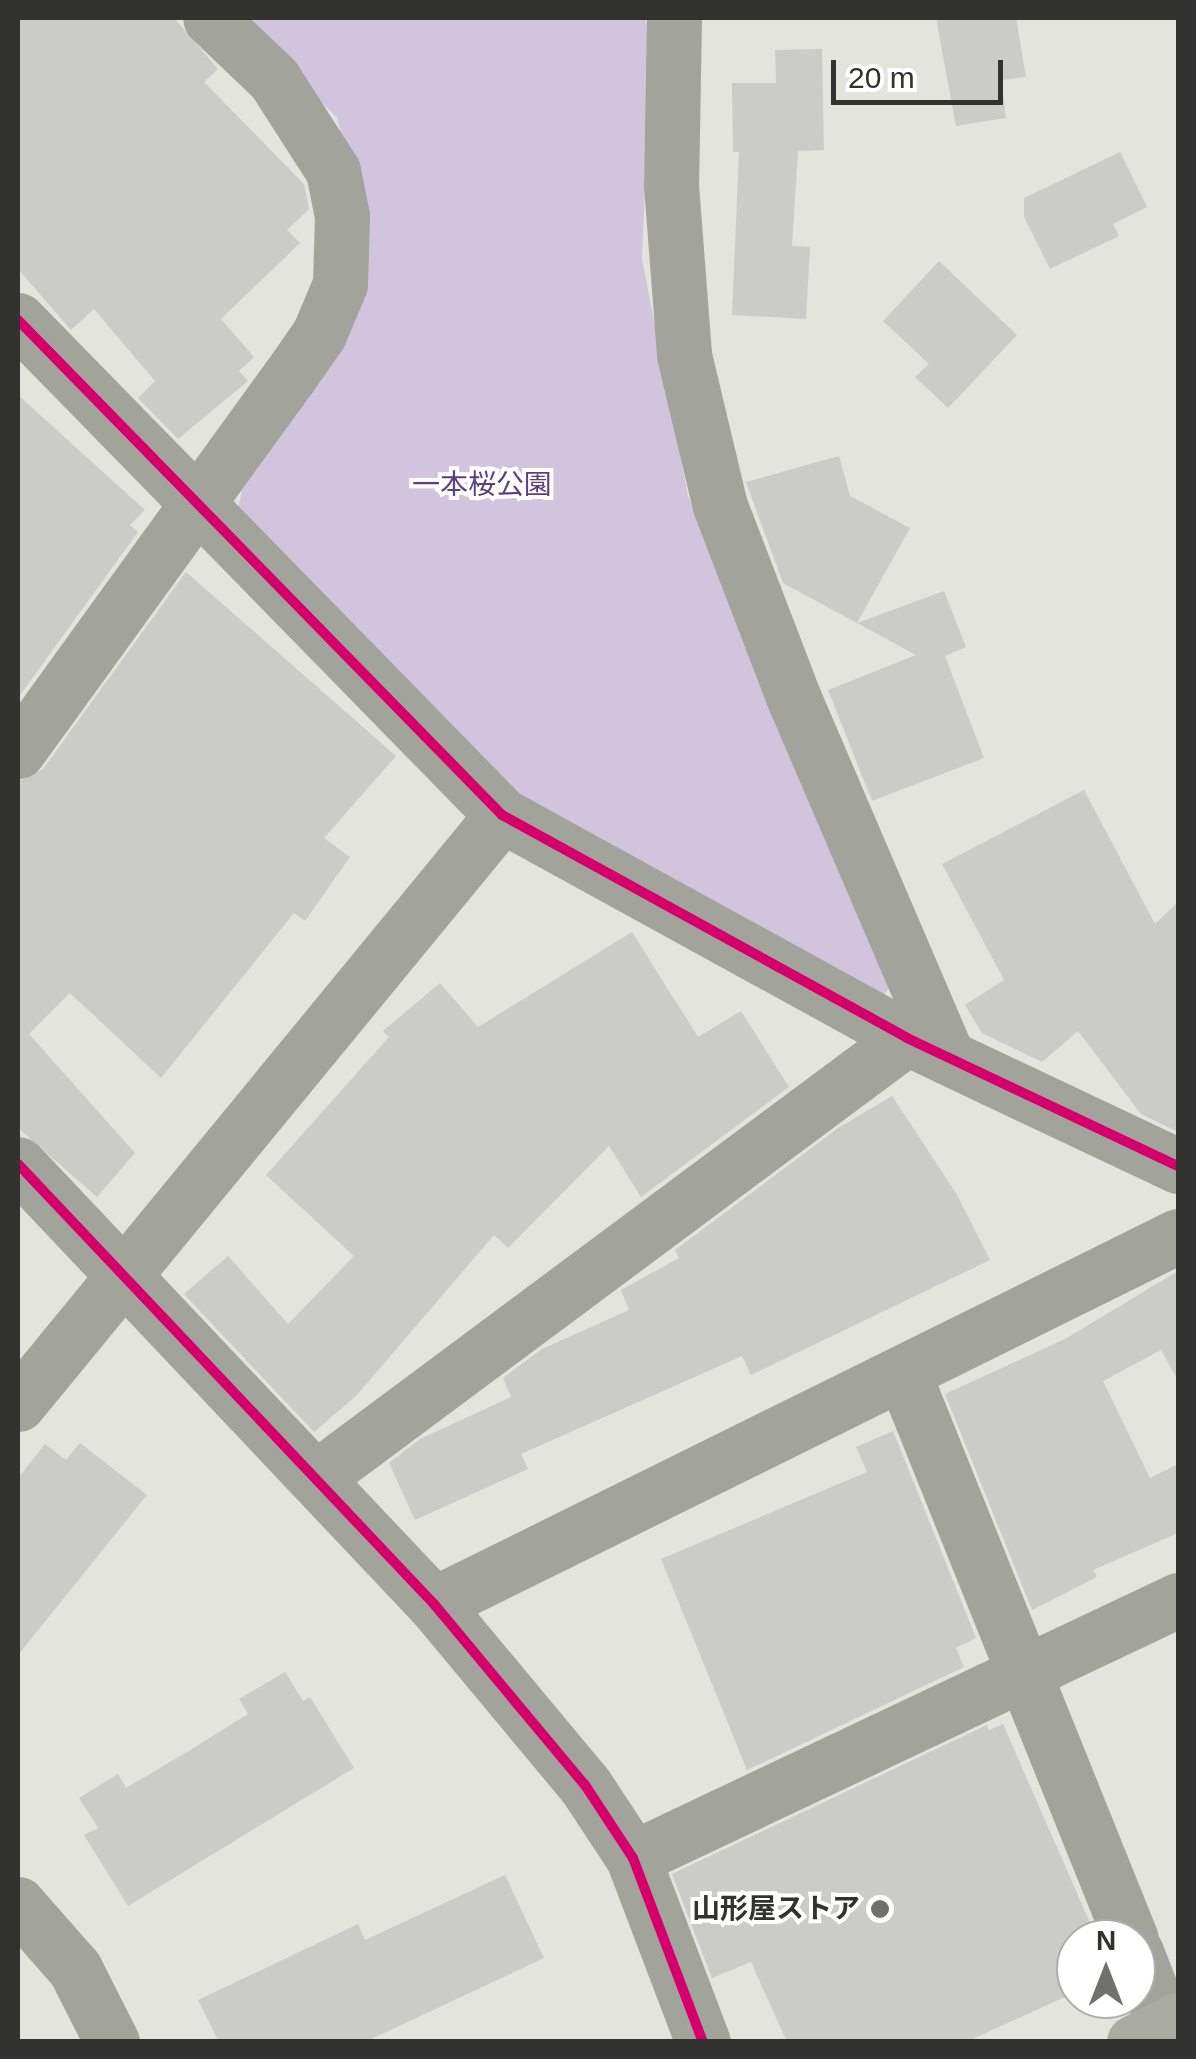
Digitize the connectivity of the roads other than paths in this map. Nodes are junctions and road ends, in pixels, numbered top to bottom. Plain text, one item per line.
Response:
1 (210, 18) edge
2 (674, 18) edge
3 (18, 320) edge
4 (200, 501) junction
5 (18, 751) edge
6 (502, 815) junction
7 (927, 1046) junction
8 (18, 1164) edge
9 (1178, 1166) edge
10 (1178, 1236) edge
11 (128, 1274) junction
12 (904, 1375) junction
13 (18, 1404) edge
14 (317, 1477) junction
15 (1178, 1600) edge
16 (434, 1604) junction
17 (1021, 1676) junction
18 (634, 1858) junction
19 (18, 1904) edge
20 (1122, 1919) edge
21 (112, 2042) edge
22 (703, 2042) edge

1 - 4 street
2 - 7 street
3 - 4 street
4 - 5 street
4 - 6 street
6 - 7 street
6 - 11 street
7 - 9 street
7 - 14 street
8 - 11 street
10 - 12 street
11 - 13 street
11 - 14 street
12 - 16 street
12 - 17 street
14 - 16 street
15 - 17 street
16 - 18 street
17 - 18 street
17 - 20 street
18 - 22 street
19 - 21 street

